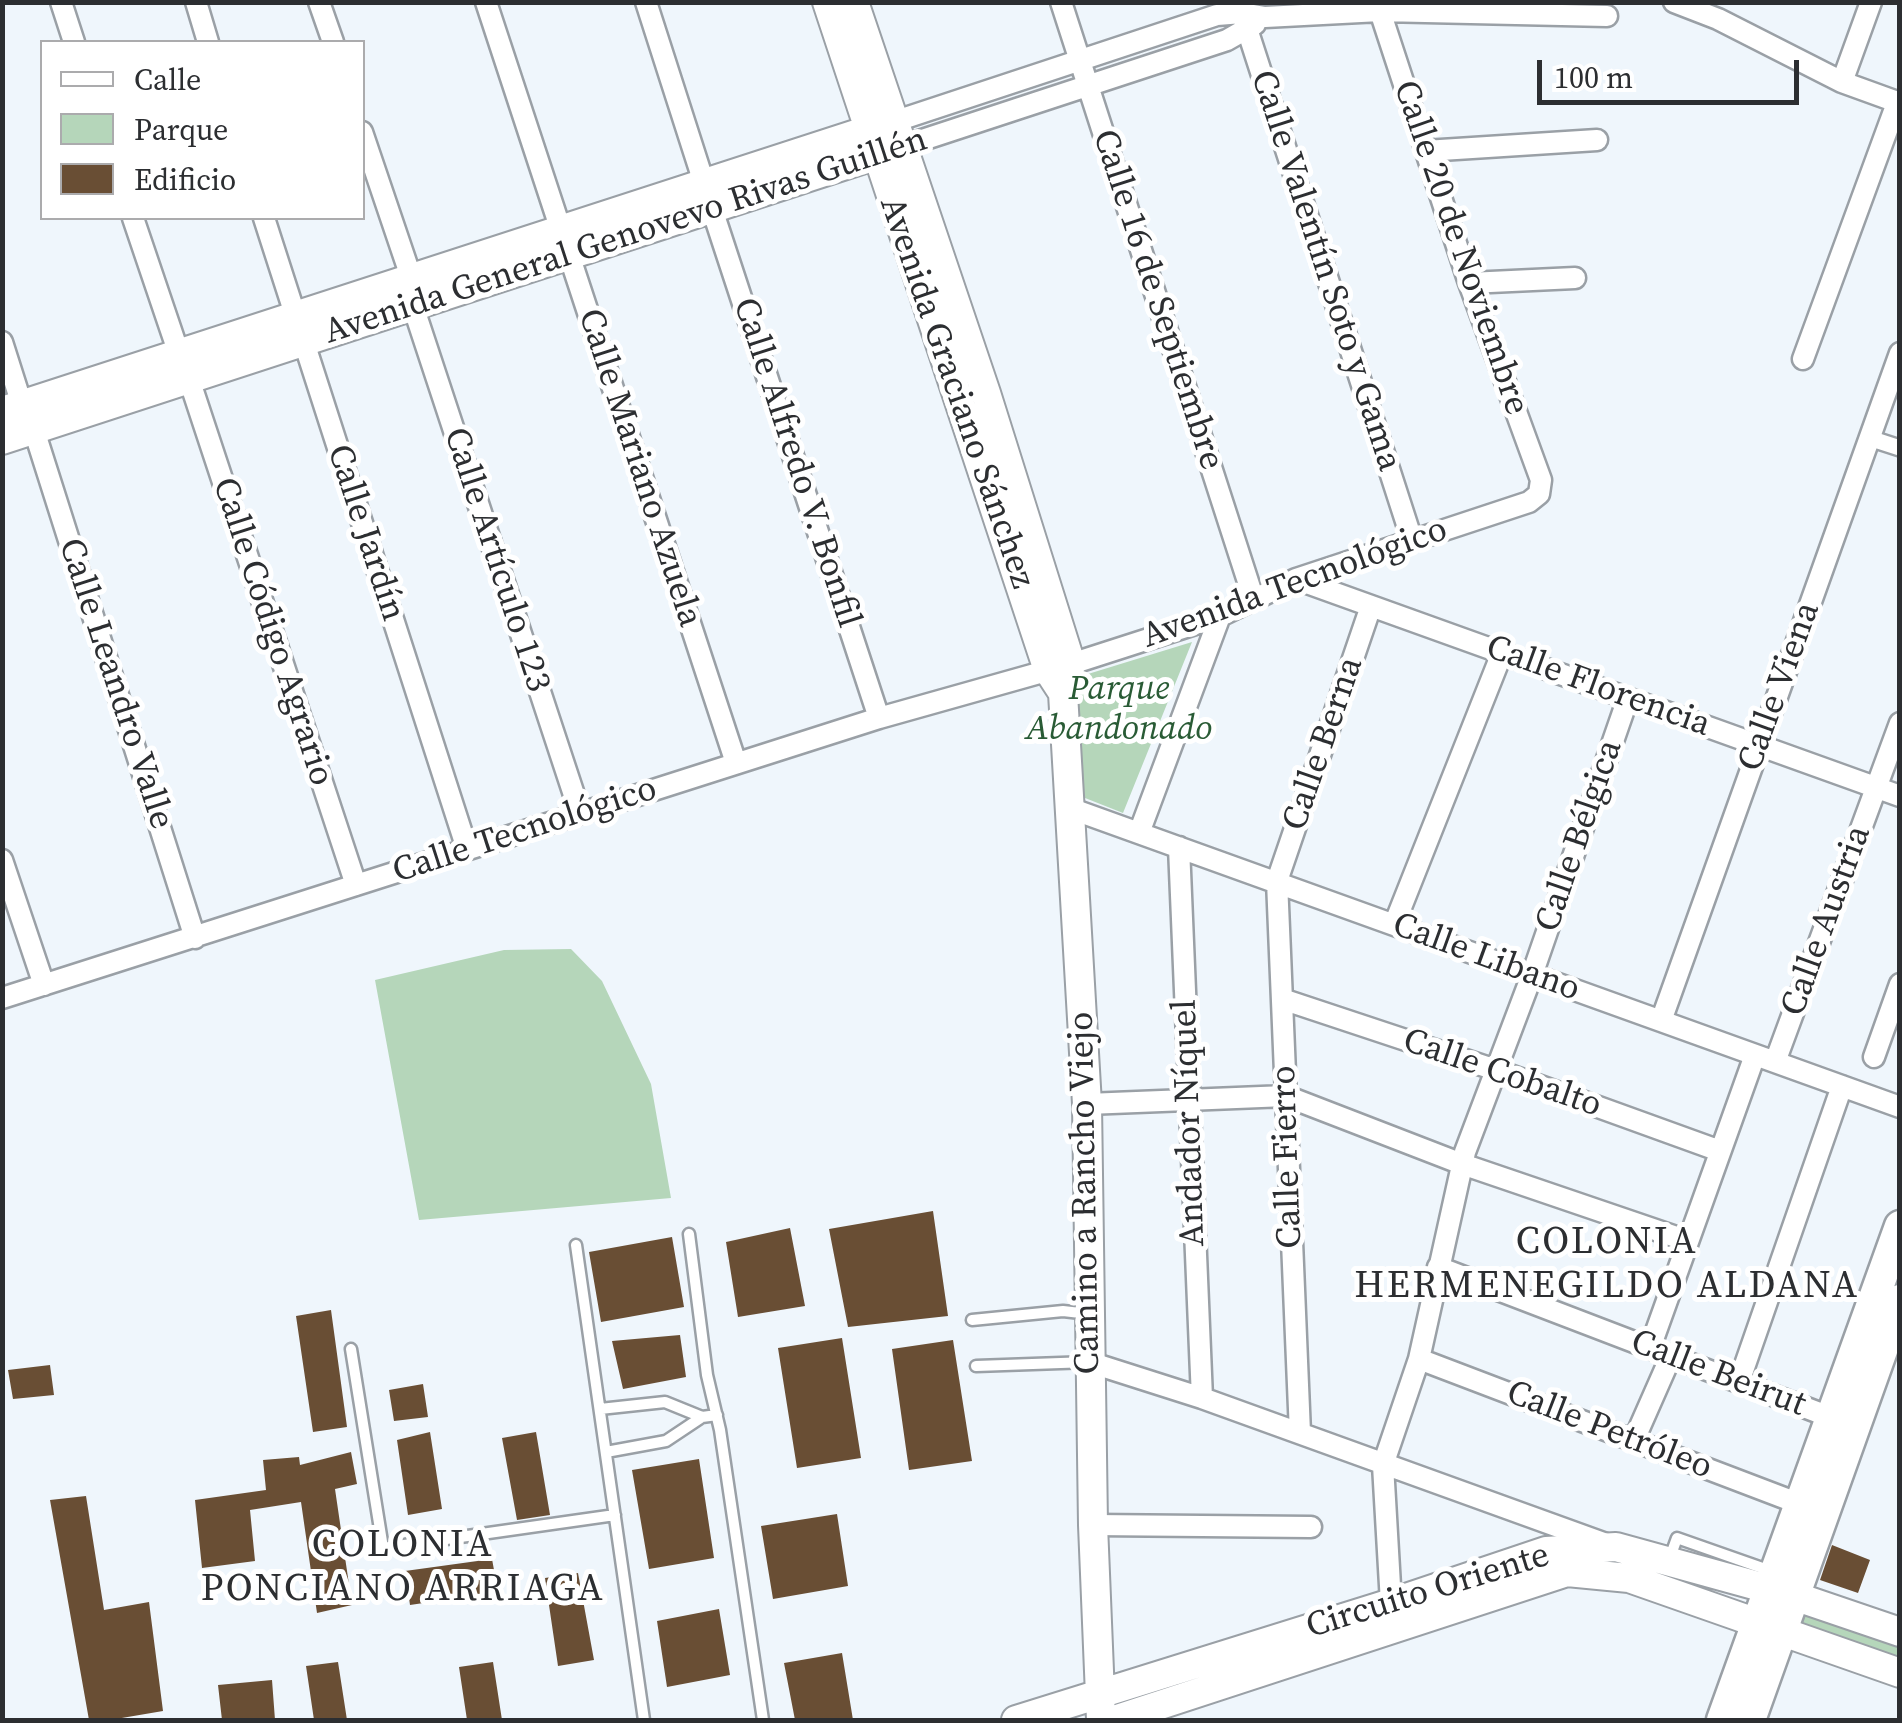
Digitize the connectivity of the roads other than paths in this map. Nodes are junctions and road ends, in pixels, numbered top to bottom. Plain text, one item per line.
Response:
1 (61, 2) edge
2 (196, 2) edge
3 (320, 2) edge
4 (486, 2) edge
5 (646, 2) edge
6 (827, 2) edge
7 (854, 2) edge
8 (1061, 2) edge
9 (1871, 2) edge
10 (1379, 6) edge
11 (1679, 6) edge
12 (1556, 8) edge
13 (1721, 11) edge
14 (1243, 15) edge
15 (1607, 16) dead end
16 (73, 40) edge
17 (207, 40) edge
18 (332, 40) edge
19 (1080, 58) junction
20 (1842, 82) junction
21 (1088, 86) junction
22 (1898, 103) edge
23 (885, 139) junction
24 (1597, 140) dead end
25 (365, 141) edge
26 (1425, 152) junction
27 (708, 196) junction
28 (134, 220) edge
29 (265, 220) edge
30 (565, 243) junction
31 (411, 277) junction
32 (1576, 278) dead end
33 (1469, 283) junction
34 (413, 306) junction
35 (300, 329) junction
36 (2, 342) edge
37 (1900, 353) edge
38 (1803, 360) dead end
39 (184, 367) junction
40 (20, 415) edge
41 (1870, 438) junction
42 (2, 440) edge
43 (1900, 448) edge
44 (1539, 494) joint
45 (1412, 540) junction
46 (1296, 579) junction
47 (1253, 597) junction
48 (1371, 606) junction
49 (1220, 616) junction
50 (1502, 653) junction
51 (1061, 676) junction
52 (1628, 698) junction
53 (879, 718) junction
54 (1900, 723) edge
55 (1760, 746) junction
56 (736, 763) junction
57 (1876, 788) junction
58 (1900, 796) edge
59 (1072, 809) junction
60 (580, 813) junction
61 (1139, 833) junction
62 (466, 848) junction
63 (1179, 848) junction
64 (2, 860) edge
65 (1277, 882) junction
66 (356, 885) junction
67 (1394, 925) junction
68 (195, 938) junction
69 (1532, 974) junction
70 (1900, 984) edge
71 (44, 985) junction
72 (2, 998) edge
73 (1282, 999) junction
74 (1662, 1021) junction
75 (1874, 1057) dead end
76 (1765, 1058) junction
77 (1496, 1070) junction
78 (1842, 1086) junction
79 (1286, 1096) junction
80 (1189, 1100) junction
81 (1087, 1104) junction
82 (1900, 1107) edge
83 (1720, 1151) junction
84 (1462, 1164) junction
85 (1900, 1226) edge
86 (689, 1234) dead end
87 (1688, 1242) junction
88 (576, 1245) dead end
89 (1438, 1268) junction
90 (1900, 1300) edge
91 (1090, 1314) junction
92 (972, 1320) dead end
93 (1650, 1348) junction
94 (351, 1349) dead end
95 (1671, 1356) junction
96 (1419, 1359) junction
97 (1089, 1362) junction
98 (976, 1366) dead end
99 (1739, 1382) junction
100 (1202, 1398) junction
101 (600, 1408) junction
102 (717, 1415) junction
103 (702, 1417) junction
104 (1830, 1417) junction
105 (1300, 1433) junction
106 (1634, 1440) junction
107 (606, 1452) junction
108 (1383, 1464) junction
109 (1800, 1504) junction
110 (615, 1515) junction
111 (1092, 1525) junction
112 (1310, 1526) dead end
113 (1616, 1547) junction
114 (1629, 1578) junction
115 (1498, 1581) junction
116 (1780, 1586) junction
117 (1391, 1603) junction
118 (1770, 1626) junction
119 (1900, 1632) edge
120 (1900, 1673) edge
121 (1101, 1707) edge
122 (644, 1720) edge
123 (762, 1720) edge
124 (1016, 1720) edge
125 (1114, 1720) edge
126 (1722, 1720) edge
127 (1750, 1720) edge

1 - 16 street
2 - 17 street
3 - 18 street
4 - 30 street, Calle Mariano Azuela
5 - 27 street, Calle Alfredo V. Bonfil
6 - 23 street, Avenida Graciano Sánchez
7 - 23 street, Avenida Graciano Sánchez
8 - 19 street, Calle 16 de Septiembre
9 - 20 street
10 - 12 street
10 - 14 street
10 - 26 street, Calle 20 de Noviembre
11 - 13 street
12 - 15 street
13 - 20 street
14 - 19 street, Avenida General Genovevo Rivas Guillén
14 - 21 street, Avenida General Genovevo Rivas Guillén
14 - 45 street, Calle Valentín Soto y Gama
19 - 21 street, Calle 16 de Septiembre
19 - 23 street, Avenida General Genovevo Rivas Guillén
20 - 22 street
21 - 23 street, Avenida General Genovevo Rivas Guillén
21 - 47 street, Calle 16 de Septiembre
22 - 38 street
23 - 27 street, Avenida General Genovevo Rivas Guillén
23 - 51 street, Avenida Graciano Sánchez
24 - 26 street
25 - 31 street
26 - 33 street, Calle 20 de Noviembre
27 - 30 street, Avenida General Genovevo Rivas Guillén
27 - 53 street, Calle Alfredo V. Bonfil
28 - 39 street, Calle Código Agrario
29 - 35 street, Calle Jardín
30 - 31 street, Avenida General Genovevo Rivas Guillén
30 - 34 street, Avenida General Genovevo Rivas Guillén
30 - 56 street, Calle Mariano Azuela
31 - 35 street, Avenida General Genovevo Rivas Guillén
32 - 33 street
33 - 44 street, Calle 20 de Noviembre
34 - 35 street, Avenida General Genovevo Rivas Guillén
34 - 60 street, Calle Artículo 123
35 - 39 street, Avenida General Genovevo Rivas Guillén
35 - 62 street, Calle Jardín
36 - 40 street, Calle Leandro Valle
37 - 41 street, Calle Viena
39 - 40 street, Avenida General Genovevo Rivas Guillén
39 - 66 street, Calle Código Agrario
40 - 42 street, Avenida General Genovevo Rivas Guillén
40 - 68 street, Calle Leandro Valle
41 - 43 street
41 - 55 street, Calle Viena
44 - 45 street, Avenida Tecnológico
45 - 46 street, Avenida Tecnológico
46 - 47 street, Avenida Tecnológico
46 - 48 street, Calle Florencia
47 - 49 street, Avenida Tecnológico
48 - 50 street, Calle Florencia
48 - 65 street, Calle Berna
49 - 51 street, Avenida Tecnológico
49 - 61 street
50 - 52 street, Calle Florencia
50 - 67 street
51 - 53 street, Calle Tecnológico
51 - 59 street, Camino a Rancho Viejo
52 - 55 street, Calle Florencia
52 - 69 street, Calle Bélgica
53 - 56 street, Calle Tecnológico
54 - 57 street, Calle Austria
55 - 57 street, Calle Florencia
55 - 74 street, Calle Viena
56 - 60 street, Calle Tecnológico
57 - 58 street, Calle Florencia
57 - 76 street, Calle Austria
59 - 61 street, Calle Libano
59 - 81 street, Camino a Rancho Viejo
60 - 62 street, Calle Tecnológico
61 - 63 street, Calle Libano
62 - 66 street, Calle Tecnológico
63 - 65 street, Calle Libano
63 - 80 street, Andador Níquel
64 - 71 street
65 - 67 street, Calle Libano
65 - 73 street, Calle Fierro
66 - 68 street, Calle Tecnológico
67 - 69 street, Calle Libano
68 - 71 street, Calle Tecnológico
69 - 74 street, Calle Libano
69 - 77 street, Calle Bélgica
70 - 75 street
71 - 72 street, Calle Tecnológico
73 - 77 street, Calle Cobalto
73 - 79 street, Calle Fierro
74 - 76 street, Calle Libano
76 - 78 street, Calle Libano
76 - 83 street, Calle Austria
77 - 83 street, Calle Cobalto
77 - 84 street, Calle Bélgica
78 - 82 street, Calle Libano
78 - 99 street
79 - 80 street
79 - 84 street
79 - 105 street, Calle Fierro
80 - 81 street
80 - 100 street, Andador Níquel
81 - 91 street, Camino a Rancho Viejo
83 - 87 street, Calle Austria
84 - 87 street
84 - 89 street, Calle Bélgica
85 - 104 main road
86 - 102 lane
87 - 93 street, Calle Austria
88 - 101 lane
89 - 93 street, Calle Beirut
89 - 96 street, Calle Bélgica
90 - 116 main road
91 - 92 lane
91 - 97 street, Camino a Rancho Viejo
93 - 95 street, Calle Beirut
94 - 110 lane
95 - 99 street, Calle Beirut
95 - 106 street
96 - 106 street, Calle Petróleo
96 - 108 street, Calle Bélgica
97 - 98 lane
97 - 100 street
97 - 111 street, Camino a Rancho Viejo
99 - 104 street, Calle Beirut
100 - 105 street
101 - 103 lane
101 - 107 lane
102 - 103 lane
102 - 123 lane
103 - 107 lane
104 - 109 main road
105 - 108 street
106 - 109 street, Calle Petróleo
107 - 110 lane
108 - 113 street
108 - 117 street
109 - 116 main road
110 - 122 lane
111 - 112 street
111 - 121 street, Camino a Rancho Viejo
113 - 114 street
113 - 115 street, Circuito Oriente
113 - 116 street, Circuito Oriente
114 - 115 street, Circuito Oriente
114 - 118 street, Circuito Oriente
115 - 117 street, Circuito Oriente
115 - 125 street, Circuito Oriente
116 - 118 main road
116 - 119 street, Circuito Oriente
117 - 121 street, Circuito Oriente
118 - 120 street, Circuito Oriente
118 - 126 main road
118 - 127 main road
121 - 124 street, Circuito Oriente

